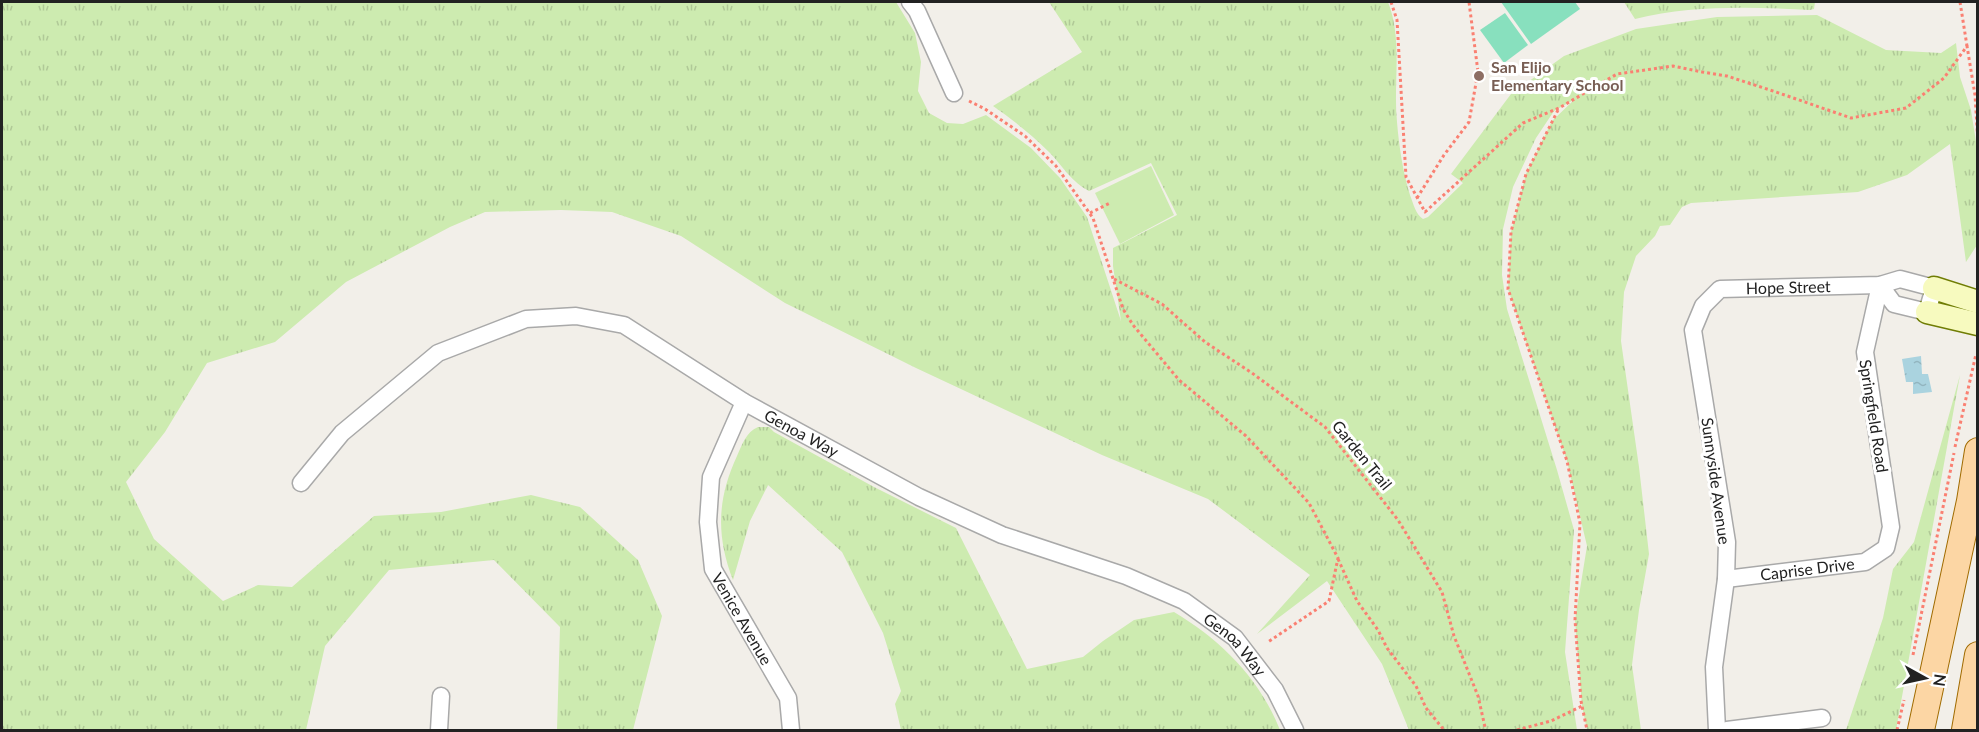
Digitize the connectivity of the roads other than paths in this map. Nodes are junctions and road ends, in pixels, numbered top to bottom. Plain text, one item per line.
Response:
1 (910, 2) edge
2 (954, 93) dead end
3 (1880, 285) junction
4 (1934, 288) junction
5 (1977, 302) edge
6 (1703, 306) joint
7 (1927, 312) junction
8 (1977, 324) edge
9 (744, 402) junction
10 (1977, 451) edge
11 (301, 483) dead end
12 (1886, 548) joint
13 (1726, 579) junction
14 (1977, 656) edge
15 (441, 696) dead end
16 (1822, 718) dead end
17 (439, 730) edge
18 (791, 730) edge
19 (1295, 730) edge
20 (1717, 730) edge
21 (1726, 730) edge
22 (1921, 730) edge
23 (1965, 730) edge

1 - 2 street
3 - 4 street, Hope Street
3 - 6 street, Hope Street
3 - 7 street
3 - 12 street, Springfield Road
4 - 5 street, Hope Street
4 - 7 street
6 - 13 street, Sunnyside Avenue
7 - 8 street
9 - 11 street, Genoa Way
9 - 18 street, Venice Avenue
9 - 19 street, Genoa Way
10 - 22 main road
12 - 13 street, Caprise Drive
13 - 20 street, Sunnyside Avenue
14 - 23 main road
15 - 17 street
16 - 21 street

